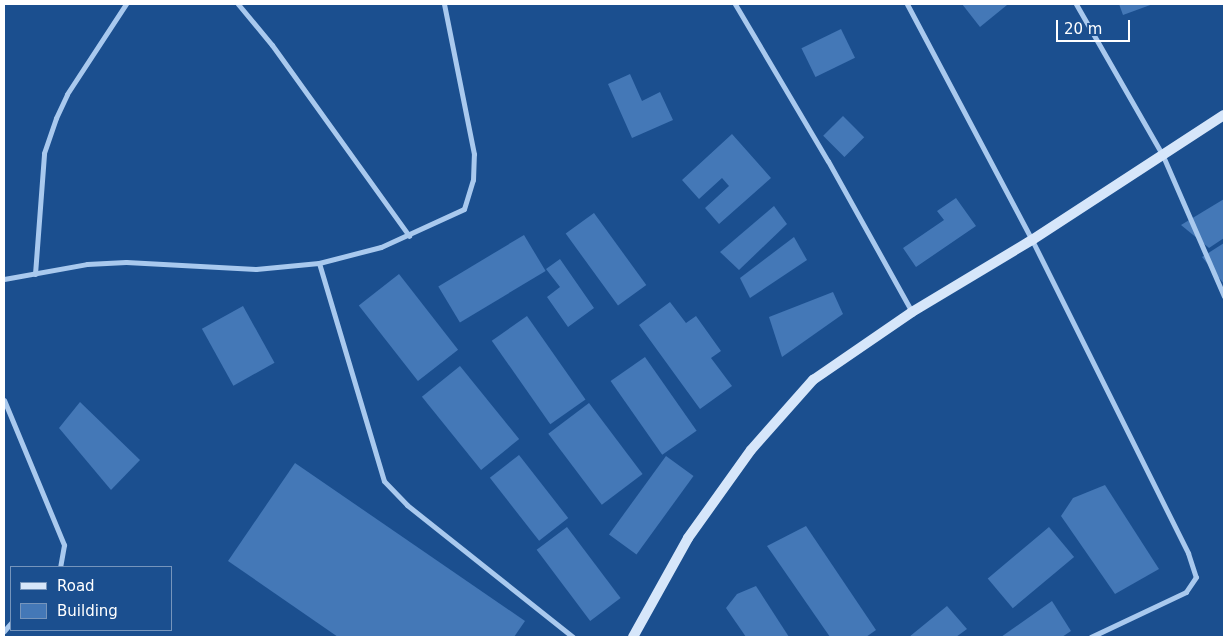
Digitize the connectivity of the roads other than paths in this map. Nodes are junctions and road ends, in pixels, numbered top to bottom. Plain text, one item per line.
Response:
1 (126, 4) edge
2 (238, 4) edge
3 (444, 4) edge
4 (734, 4) edge
5 (907, 4) edge
6 (1076, 4) edge
7 (1224, 114) edge
8 (1163, 156) junction
9 (409, 236) junction
10 (1032, 240) junction
11 (319, 263) junction
12 (35, 274) junction
13 (4, 279) edge
14 (1224, 296) edge
15 (912, 312) junction
16 (4, 400) edge
17 (60, 566) edge
18 (1094, 636) edge
19 (572, 637) edge
20 (633, 637) edge

1 - 12 street
2 - 9 street
3 - 9 street
4 - 15 street
5 - 10 street
6 - 8 street
7 - 8 main road
8 - 10 main road
8 - 14 street
9 - 11 street
10 - 15 main road
10 - 18 street
11 - 12 street
11 - 19 street
12 - 13 street
15 - 20 main road
16 - 17 street

